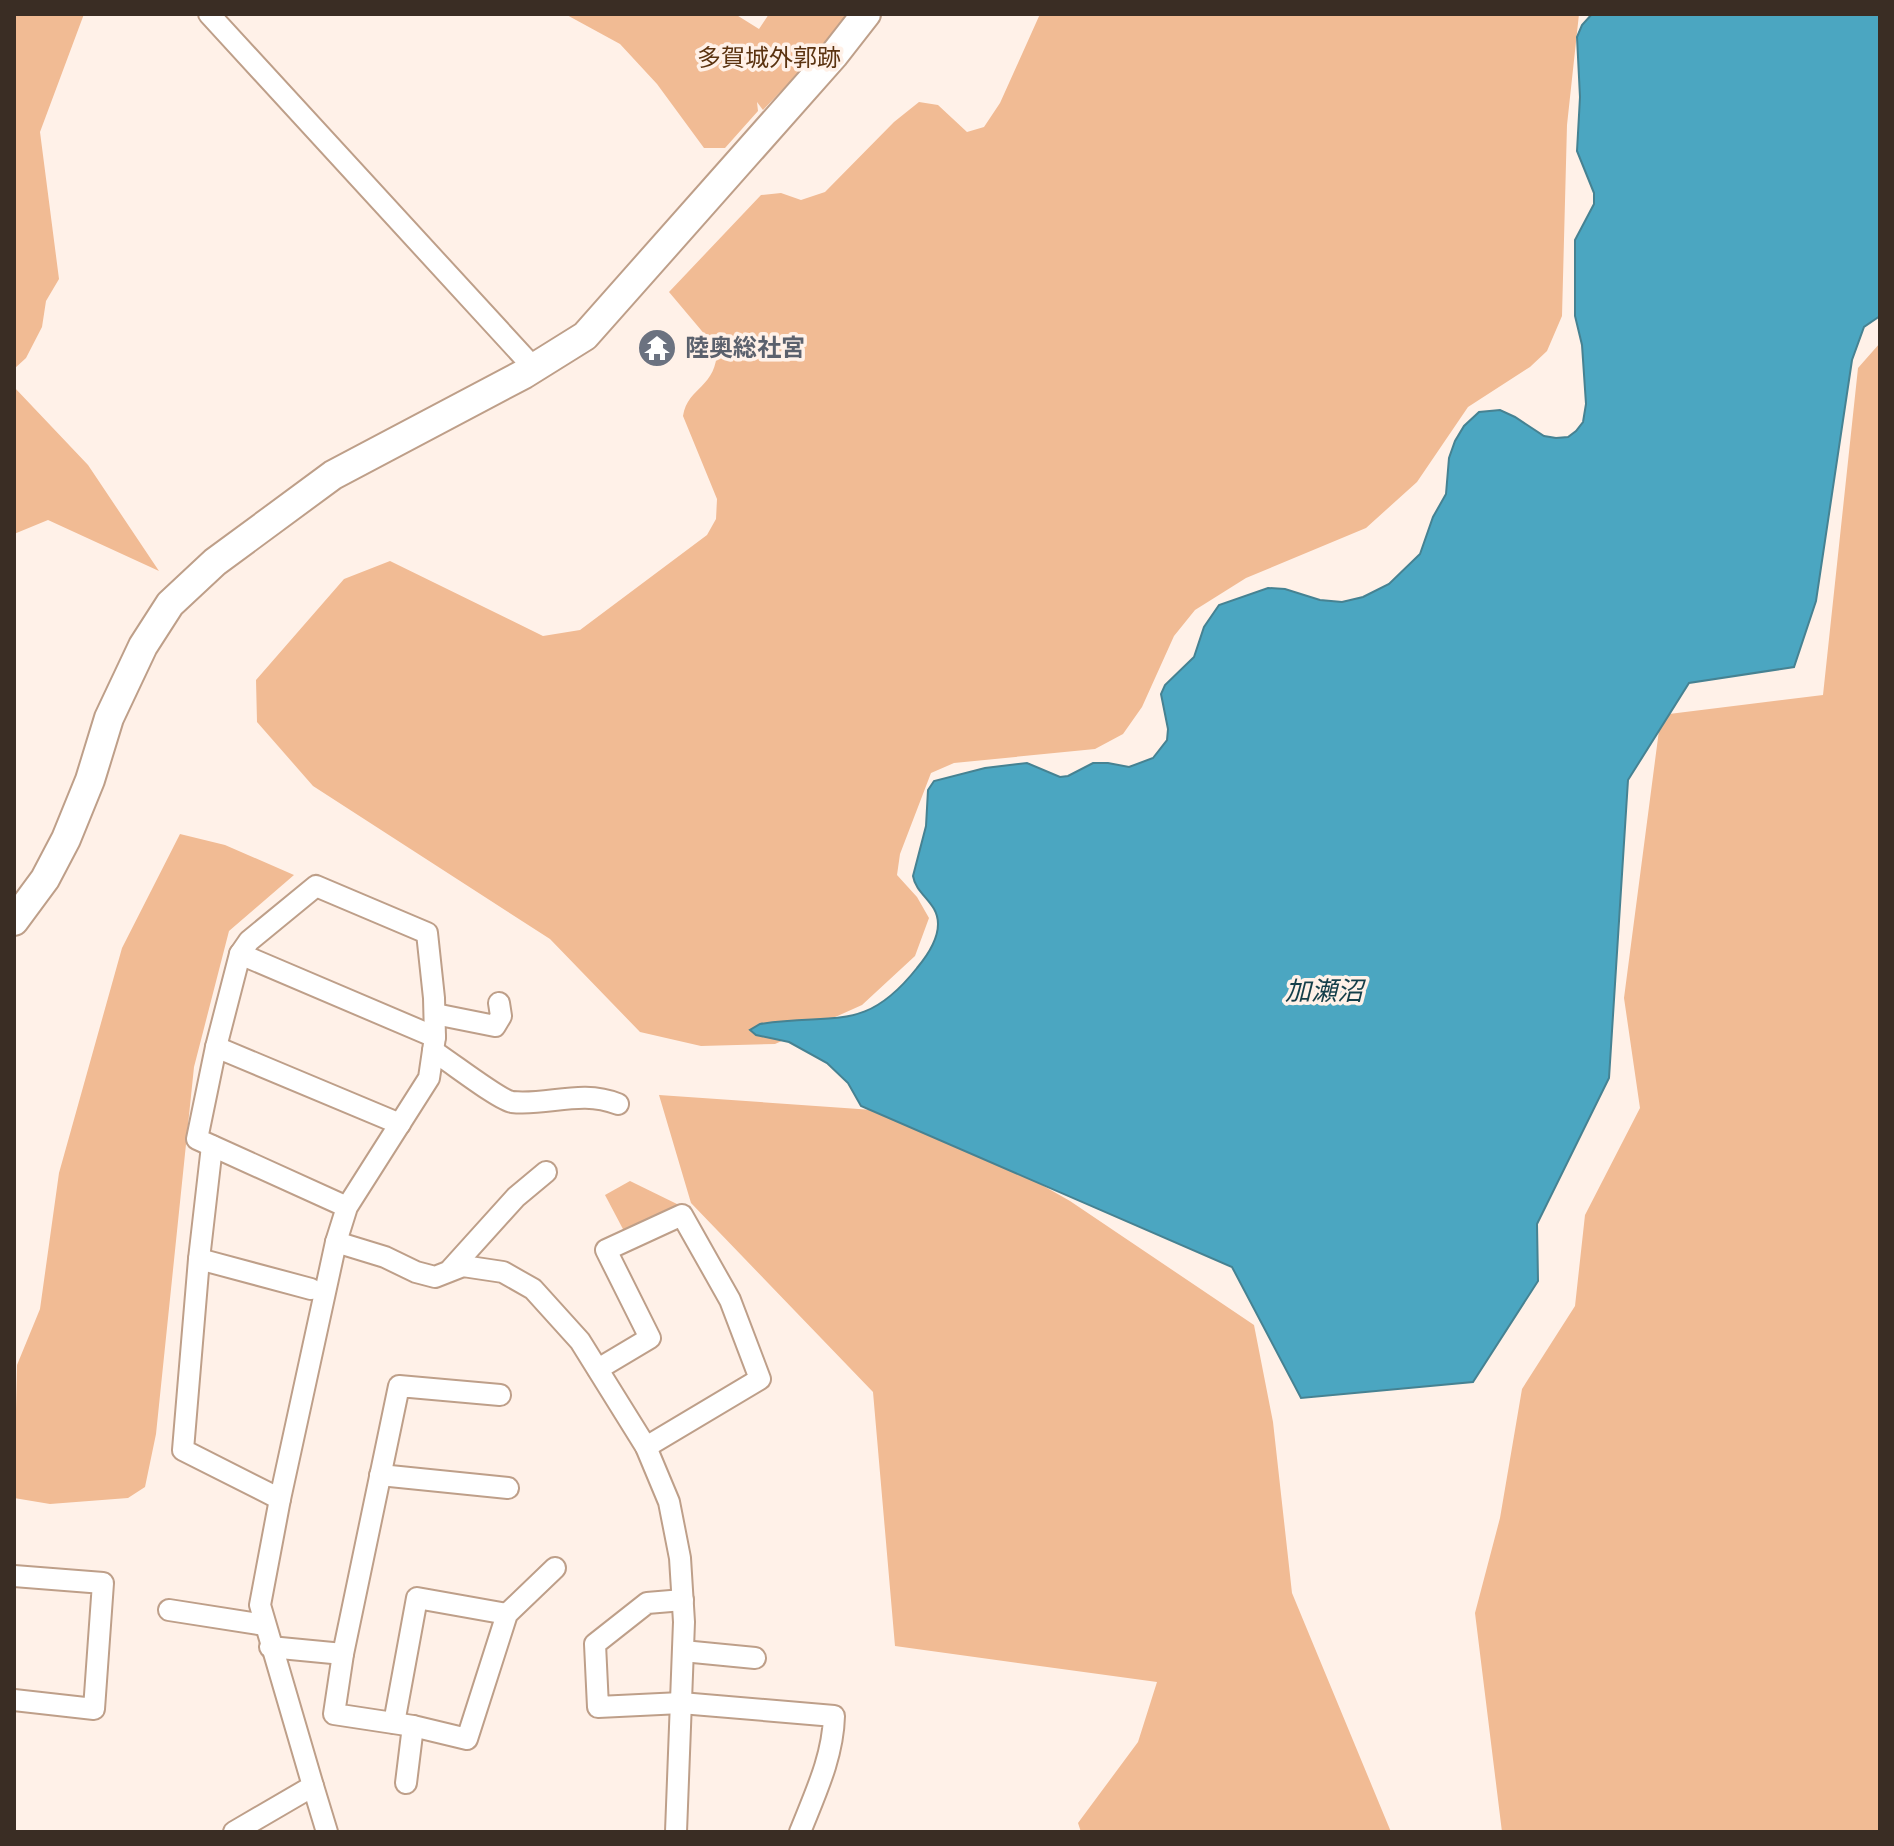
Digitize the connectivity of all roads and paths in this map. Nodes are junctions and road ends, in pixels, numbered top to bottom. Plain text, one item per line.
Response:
1 (209, 14) edge
2 (860, 17) edge
3 (534, 368) junction
4 (14, 921) edge
5 (240, 954) junction
6 (499, 1003) dead end
7 (435, 1014) junction
8 (434, 1044) junction
9 (216, 1047) junction
10 (618, 1104) dead end
11 (400, 1124) junction
12 (212, 1146) junction
13 (546, 1172) dead end
14 (347, 1207) junction
15 (336, 1242) junction
16 (199, 1259) junction
17 (451, 1269) junction
18 (311, 1289) dead end
19 (598, 1369) junction
20 (500, 1395) dead end
21 (646, 1447) junction
22 (380, 1475) junction
23 (508, 1488) dead end
24 (280, 1499) junction
25 (555, 1568) dead end
26 (14, 1576) edge
27 (683, 1600) junction
28 (169, 1610) dead end
29 (507, 1614) junction
30 (265, 1625) junction
31 (270, 1647) junction
32 (683, 1651) junction
33 (343, 1654) junction
34 (755, 1658) dead end
35 (14, 1700) edge
36 (681, 1703) junction
37 (404, 1724) junction
38 (406, 1783) dead end
39 (313, 1786) junction
40 (234, 1832) edge
41 (327, 1832) edge
42 (676, 1832) edge
43 (800, 1832) edge

1 - 3 street
2 - 3 street
3 - 4 street
5 - 7 street
5 - 8 street
5 - 9 street
6 - 7 street
7 - 8 street
8 - 10 street
8 - 11 street
9 - 11 street
9 - 12 street
11 - 14 street
12 - 14 street
12 - 16 street
13 - 17 street
14 - 15 street
15 - 17 street
15 - 24 street
16 - 18 street
16 - 24 street
17 - 19 street
19 - 21 street
19 - 21 street
20 - 22 street
21 - 27 street
22 - 23 street
22 - 33 street
24 - 30 street
25 - 29 street
26 - 35 street
27 - 32 street
27 - 36 street
28 - 30 street
29 - 37 street
29 - 37 street
30 - 31 street
31 - 33 street
31 - 39 street
32 - 34 street
32 - 36 street
33 - 37 street
36 - 42 street
36 - 43 street
37 - 38 street
39 - 40 street
39 - 41 street

